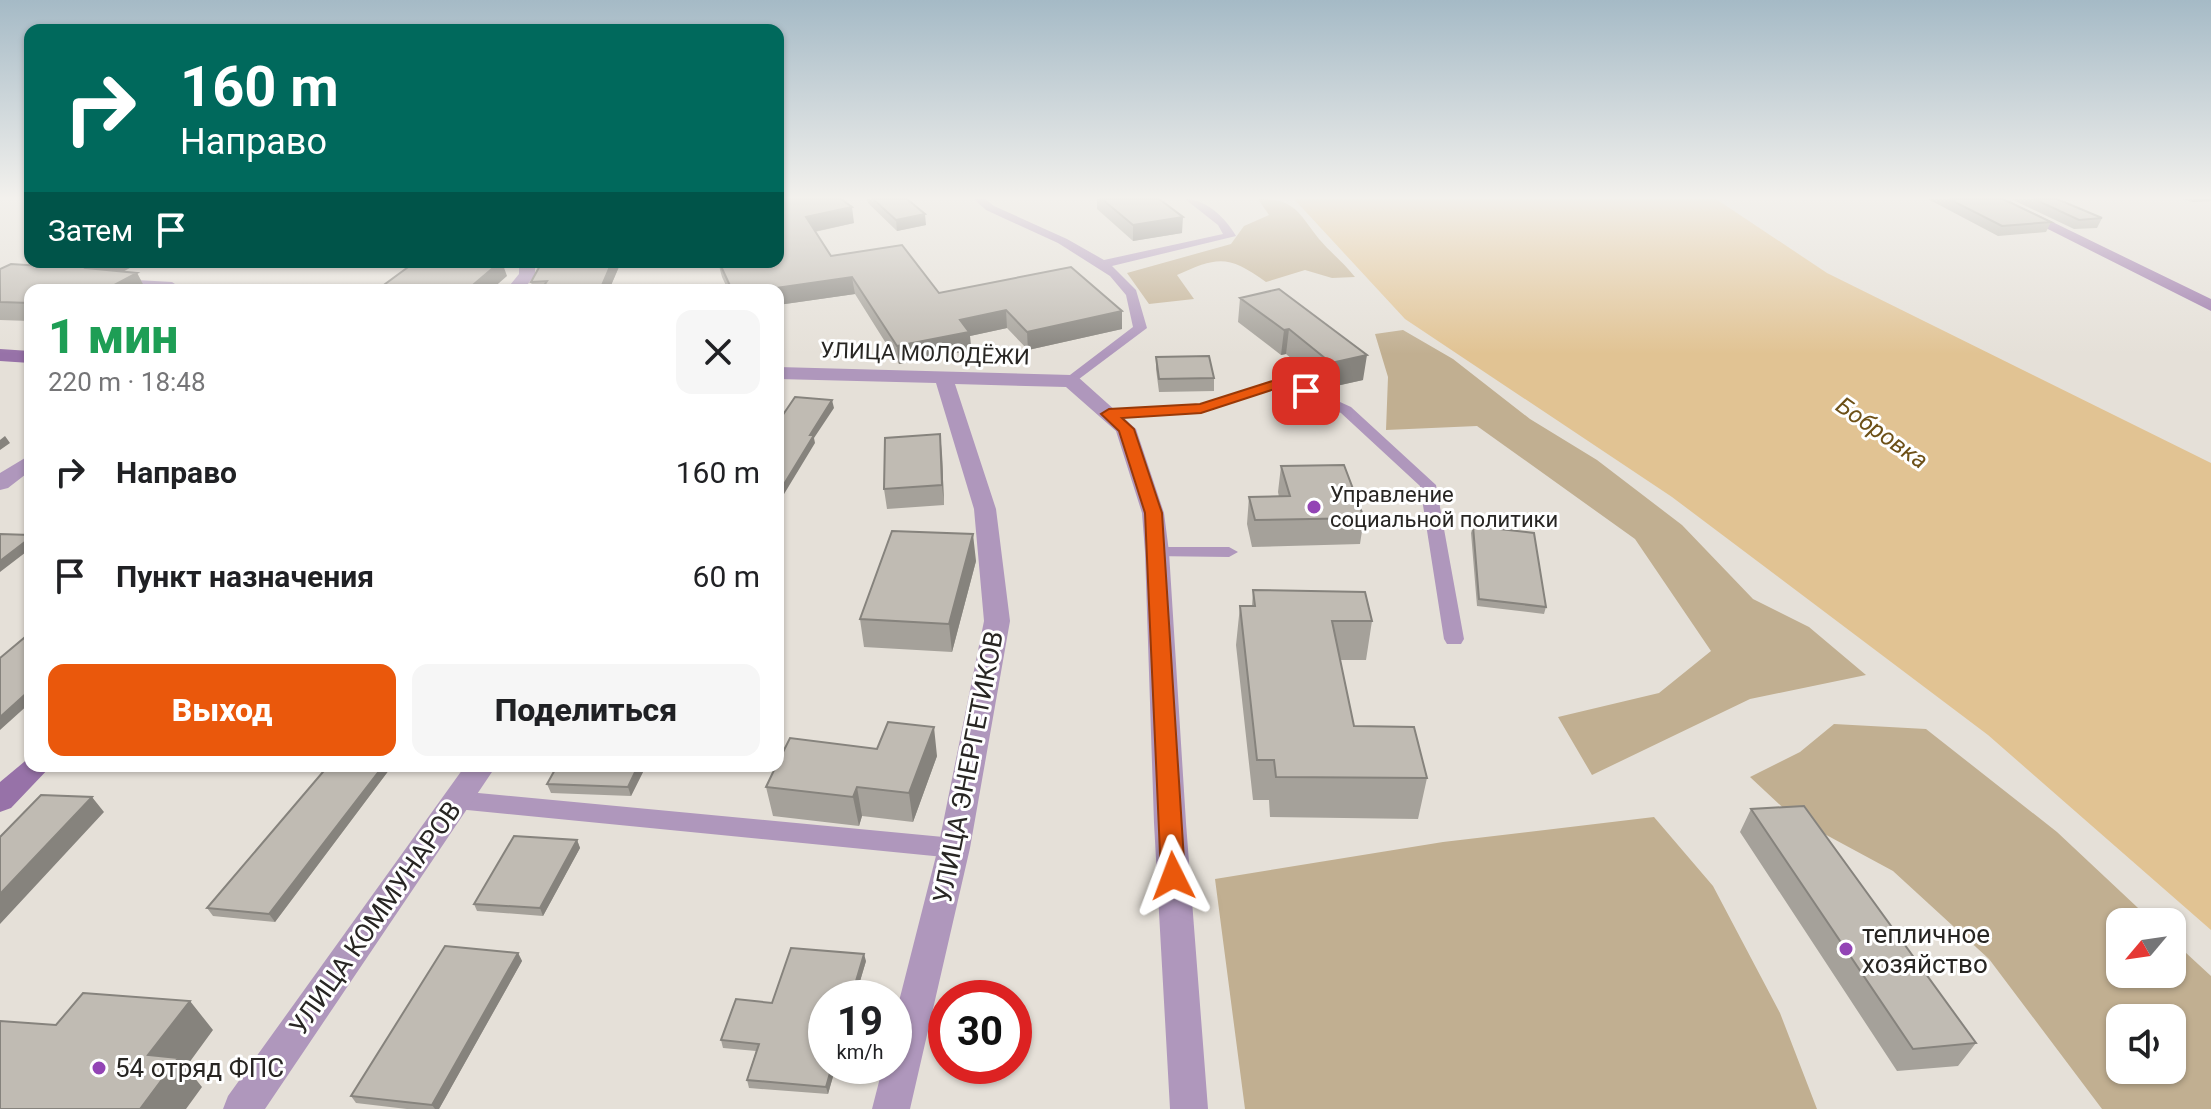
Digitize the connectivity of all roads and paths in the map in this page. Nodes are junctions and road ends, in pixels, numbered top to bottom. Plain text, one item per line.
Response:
1 (1079, 251) edge
2 (1163, 251) edge
3 (2099, 251) edge
4 (1099, 265) junction
5 (113, 282) edge
6 (142, 284) edge
7 (2211, 306) edge
8 (0, 355) edge
9 (24, 357) edge
10 (784, 373) edge
11 (944, 378) junction
12 (1071, 381) junction
13 (1109, 414) junction
14 (24, 465) edge
15 (0, 483) edge
16 (1157, 552) junction
17 (1229, 552) dead end
18 (1454, 639) dead end
19 (30, 772) edge
20 (477, 772) edge
21 (0, 800) edge
22 (457, 800) junction
23 (954, 848) junction
24 (242, 1109) edge
25 (891, 1109) edge
26 (1189, 1109) edge

1 - 4 lane
2 - 4 lane
3 - 7 street
4 - 12 lane
5 - 6 lane
8 - 9 street
10 - 11 street, УЛИЦА МОЛОДЁЖИ
11 - 12 street, УЛИЦА МОЛОДЁЖИ
11 - 23 street, УЛИЦА ЭНЕРГЕТИКОВ
12 - 13 street
13 - 16 street
13 - 18 lane
14 - 15 street
16 - 17 lane
16 - 26 street
19 - 21 street
20 - 22 street, УЛИЦА КОММУНАРОВ
22 - 23 lane
22 - 24 street, УЛИЦА КОММУНАРОВ
23 - 25 street, УЛИЦА ЭНЕРГЕТИКОВ

